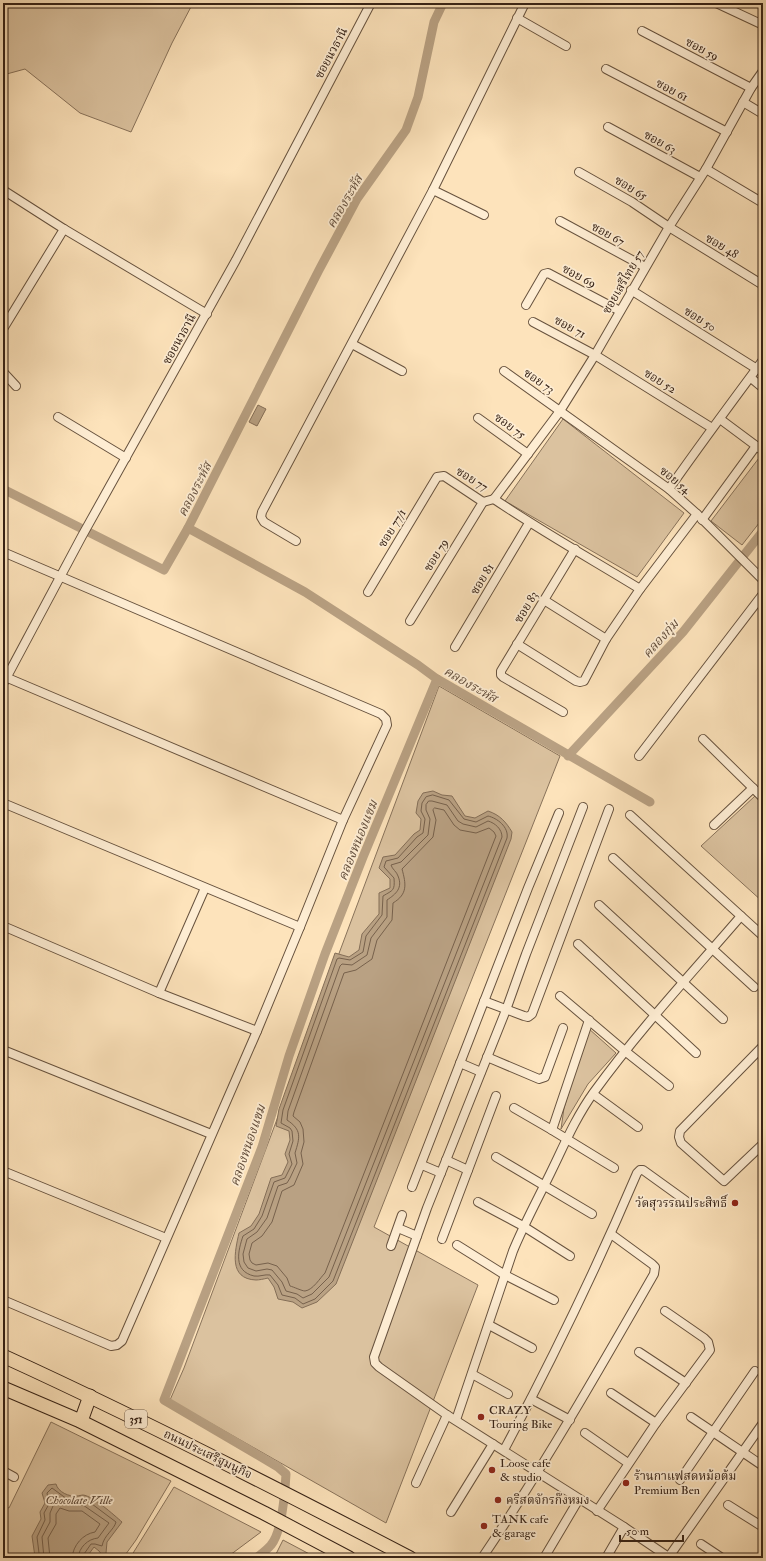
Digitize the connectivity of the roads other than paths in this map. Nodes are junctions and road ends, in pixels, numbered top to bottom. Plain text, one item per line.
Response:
1 (371, 3) edge
2 (525, 3) edge
3 (716, 3) edge
4 (517, 18) junction
5 (763, 25) edge
6 (642, 31) dead end
7 (566, 46) dead end
8 (606, 69) dead end
9 (763, 71) edge
10 (751, 88) junction
11 (743, 102) junction
12 (763, 114) edge
13 (608, 127) dead end
14 (727, 132) junction
15 (706, 169) junction
16 (579, 172) dead end
17 (700, 177) junction
18 (3, 190) edge
19 (433, 190) junction
20 (763, 203) edge
21 (484, 215) dead end
22 (560, 221) dead end
23 (669, 228) junction
24 (64, 230) junction
25 (645, 267) junction
26 (763, 285) edge
27 (631, 290) junction
28 (526, 305) dead end
29 (620, 311) junction
30 (207, 314) junction
31 (533, 322) dead end
32 (3, 329) edge
33 (352, 344) junction
34 (595, 354) junction
35 (763, 360) edge
36 (757, 369) junction
37 (402, 371) dead end
38 (504, 371) dead end
39 (3, 372) edge
40 (751, 378) junction
41 (16, 386) dead end
42 (763, 388) edge
43 (560, 411) junction
44 (58, 416) dead end
45 (478, 418) dead end
46 (720, 419) junction
47 (712, 428) junction
48 (760, 449) edge
49 (528, 454) junction
50 (126, 458) junction
51 (437, 477) joint
52 (669, 489) junction
53 (494, 499) junction
54 (483, 502) junction
55 (699, 517) junction
56 (529, 523) junction
57 (296, 541) dead end
58 (575, 549) junction
59 (3, 552) edge
60 (61, 577) junction
61 (763, 580) edge
62 (640, 589) junction
63 (368, 592) dead end
64 (763, 594) edge
65 (544, 600) junction
66 (410, 621) dead end
67 (606, 639) junction
68 (517, 644) junction
69 (455, 647) dead end
70 (4, 679) edge
71 (563, 712) dead end
72 (703, 739) dead end
73 (639, 756) dead end
74 (753, 788) junction
75 (763, 798) edge
76 (3, 803) edge
77 (583, 807) dead end
78 (609, 809) dead end
79 (559, 813) dead end
80 (630, 815) dead end
81 (343, 820) junction
82 (714, 825) dead end
83 (613, 858) dead end
84 (206, 888) junction
85 (599, 904) dead end
86 (741, 916) junction
87 (3, 926) edge
88 (300, 927) junction
89 (763, 936) edge
90 (578, 944) dead end
91 (713, 949) junction
92 (684, 982) junction
93 (754, 987) dead end
94 (160, 993) junction
95 (560, 996) dead end
96 (484, 1001) junction
97 (506, 1010) junction
98 (656, 1015) junction
99 (723, 1019) dead end
100 (589, 1020) junction
101 (563, 1028) dead end
102 (257, 1031) junction
103 (763, 1046) edge
104 (3, 1050) edge
105 (625, 1051) junction
106 (696, 1053) dead end
107 (487, 1057) junction
108 (460, 1063) junction
109 (481, 1072) junction
110 (670, 1086) dead end
111 (593, 1094) junction
112 (496, 1096) dead end
113 (514, 1108) dead end
114 (638, 1128) dead end
115 (552, 1130) junction
116 (211, 1134) junction
117 (566, 1139) junction
118 (763, 1144) edge
119 (496, 1157) dead end
120 (446, 1160) junction
121 (422, 1165) junction
122 (614, 1168) dead end
123 (468, 1170) junction
124 (3, 1171) edge
125 (441, 1173) junction
126 (545, 1186) junction
127 (412, 1187) dead end
128 (686, 1201) dead end
129 (478, 1202) dead end
130 (592, 1214) dead end
131 (402, 1216) dead end
132 (523, 1226) junction
133 (398, 1228) junction
134 (611, 1234) junction
135 (417, 1236) junction
136 (166, 1238) junction
137 (442, 1239) dead end
138 (457, 1245) dead end
139 (391, 1246) dead end
140 (570, 1256) dead end
141 (506, 1275) junction
142 (3, 1300) edge
143 (554, 1300) dead end
144 (665, 1311) dead end
145 (489, 1325) junction
146 (532, 1348) dead end
147 (639, 1352) dead end
148 (3, 1356) edge
149 (755, 1371) dead end
150 (472, 1374) junction
151 (686, 1382) junction
152 (3, 1388) edge
153 (611, 1393) dead end
154 (508, 1394) dead end
155 (90, 1396) junction
156 (532, 1399) junction
157 (447, 1415) junction
158 (691, 1417) dead end
159 (456, 1420) junction
160 (570, 1420) junction
161 (81, 1421) junction
162 (656, 1423) junction
163 (763, 1423) edge
164 (713, 1432) junction
165 (585, 1433) dead end
166 (493, 1444) junction
167 (504, 1450) junction
168 (743, 1452) junction
169 (628, 1463) junction
170 (763, 1466) edge
171 (3, 1471) edge
172 (538, 1472) junction
173 (14, 1477) dead end
174 (680, 1480) dead end
175 (416, 1483) dead end
176 (579, 1499) junction
177 (728, 1505) dead end
178 (597, 1511) junction
179 (451, 1512) dead end
180 (624, 1527) junction
181 (763, 1527) edge
182 (701, 1544) dead end
183 (349, 1558) edge
184 (410, 1558) edge
185 (482, 1558) edge
186 (544, 1558) edge
187 (606, 1558) edge
188 (669, 1558) edge
189 (722, 1558) edge

1 - 30 street, ซอยนวธานี
2 - 4 street
3 - 5 street
4 - 7 street
4 - 19 street
6 - 10 street, ซอย 59
8 - 14 street, ซอย 61
9 - 10 street, ซอยเสรีไทย 57
10 - 11 street, ซอยเสรีไทย 57
11 - 12 street
11 - 14 street, ซอยเสรีไทย 57
13 - 17 street, ซอย 63
14 - 15 street, ซอยเสรีไทย 57
15 - 17 street, ซอยเสรีไทย 57
15 - 20 street
16 - 23 street, ซอย 65
17 - 23 street, ซอยเสรีไทย 57
18 - 24 street
19 - 21 street
19 - 33 street
22 - 25 street, ซอย 67
23 - 25 street, ซอยเสรีไทย 57
23 - 26 street, ซอย 48
24 - 30 street
24 - 32 street
25 - 27 street, ซอยเสรีไทย 57
27 - 29 street, ซอยเสรีไทย 57
27 - 36 street, ซอย 50
28 - 29 street, ซอย 69
29 - 34 street, ซอยเสรีไทย 57
30 - 50 street, ซอยนวธานี
31 - 34 street, ซอย 71
33 - 37 street
33 - 57 street
34 - 43 street, ซอยเสรีไทย 57
34 - 47 street, ซอย 52
35 - 36 street
36 - 40 street
38 - 43 street, ซอย 73
39 - 41 street
40 - 42 street
40 - 46 street
43 - 49 street, ซอยเสรีไทย 57
43 - 52 street, ซอย 54
44 - 50 street
45 - 49 street, ซอย 75
46 - 47 street
46 - 48 street
47 - 52 street
48 - 55 street
49 - 53 street, ซอยเสรีไทย 57
50 - 60 street, ซอยนวธานี
51 - 54 street, ซอย 77
51 - 63 street, ซอย 77/1
52 - 55 street, ซอย 54
53 - 54 street, ซอย 77
53 - 56 street
54 - 66 street, ซอย 79
55 - 61 street, ซอย 54
55 - 62 street
56 - 58 street
56 - 69 street, ซอย 81
58 - 62 street
58 - 65 street, ซอย 83
59 - 60 street
60 - 70 street, ซอยนวธานี
60 - 81 street
62 - 67 street
64 - 73 street
65 - 67 street
65 - 68 street, ซอย 83
67 - 68 street
68 - 71 street, ซอย 83
70 - 81 street
72 - 74 street
74 - 75 street
74 - 82 street
76 - 84 street
77 - 97 street
78 - 97 street
79 - 96 street
80 - 86 street
81 - 88 street
83 - 91 street
84 - 88 street
84 - 94 street
85 - 92 street
86 - 89 street
86 - 91 street
87 - 94 street
88 - 102 street
90 - 98 street
91 - 92 street
91 - 93 street
92 - 98 street
92 - 99 street
94 - 102 street
95 - 100 street
96 - 97 street
96 - 108 street
97 - 107 street
98 - 105 street
98 - 106 street
100 - 105 street
100 - 115 street
101 - 107 street
102 - 116 street
103 - 118 street
104 - 116 street
105 - 110 street
105 - 111 street
107 - 109 street
108 - 109 street
108 - 121 street
109 - 120 street
111 - 114 street
111 - 117 street
112 - 123 street
113 - 115 street
115 - 117 street
116 - 136 street
117 - 122 street
117 - 126 street
119 - 126 street
120 - 123 street
120 - 125 street
121 - 125 street
121 - 127 street
123 - 137 street
124 - 136 street
125 - 135 street
126 - 130 street
126 - 132 street
128 - 134 street
129 - 132 street
131 - 133 street
132 - 140 street
132 - 141 street
133 - 135 street
133 - 139 street
134 - 156 street
134 - 160 street
135 - 157 street
136 - 142 street
138 - 141 street
141 - 143 street
141 - 145 street
144 - 151 street
145 - 146 street
145 - 150 street
147 - 151 street
148 - 155 main road, ถนนประเสริฐมนูกิจ / 351
149 - 164 street
150 - 154 street
150 - 159 street
151 - 162 street
152 - 161 main road, 351
153 - 162 street
155 - 161 main road
155 - 184 main road, ถนนประเสริฐมนูกิจ / 351
156 - 160 street
156 - 167 street
157 - 159 street
157 - 175 street
158 - 164 street
159 - 166 street
160 - 172 street
161 - 183 main road, 351
162 - 169 street
163 - 168 street
164 - 168 street
164 - 174 street
165 - 169 street
166 - 167 street
166 - 179 street
167 - 172 street
168 - 170 street
168 - 188 street
169 - 178 street
171 - 173 street
172 - 176 street
172 - 185 street
176 - 178 street
176 - 186 street
177 - 181 street
178 - 180 street
180 - 187 street
180 - 188 street
182 - 189 street

